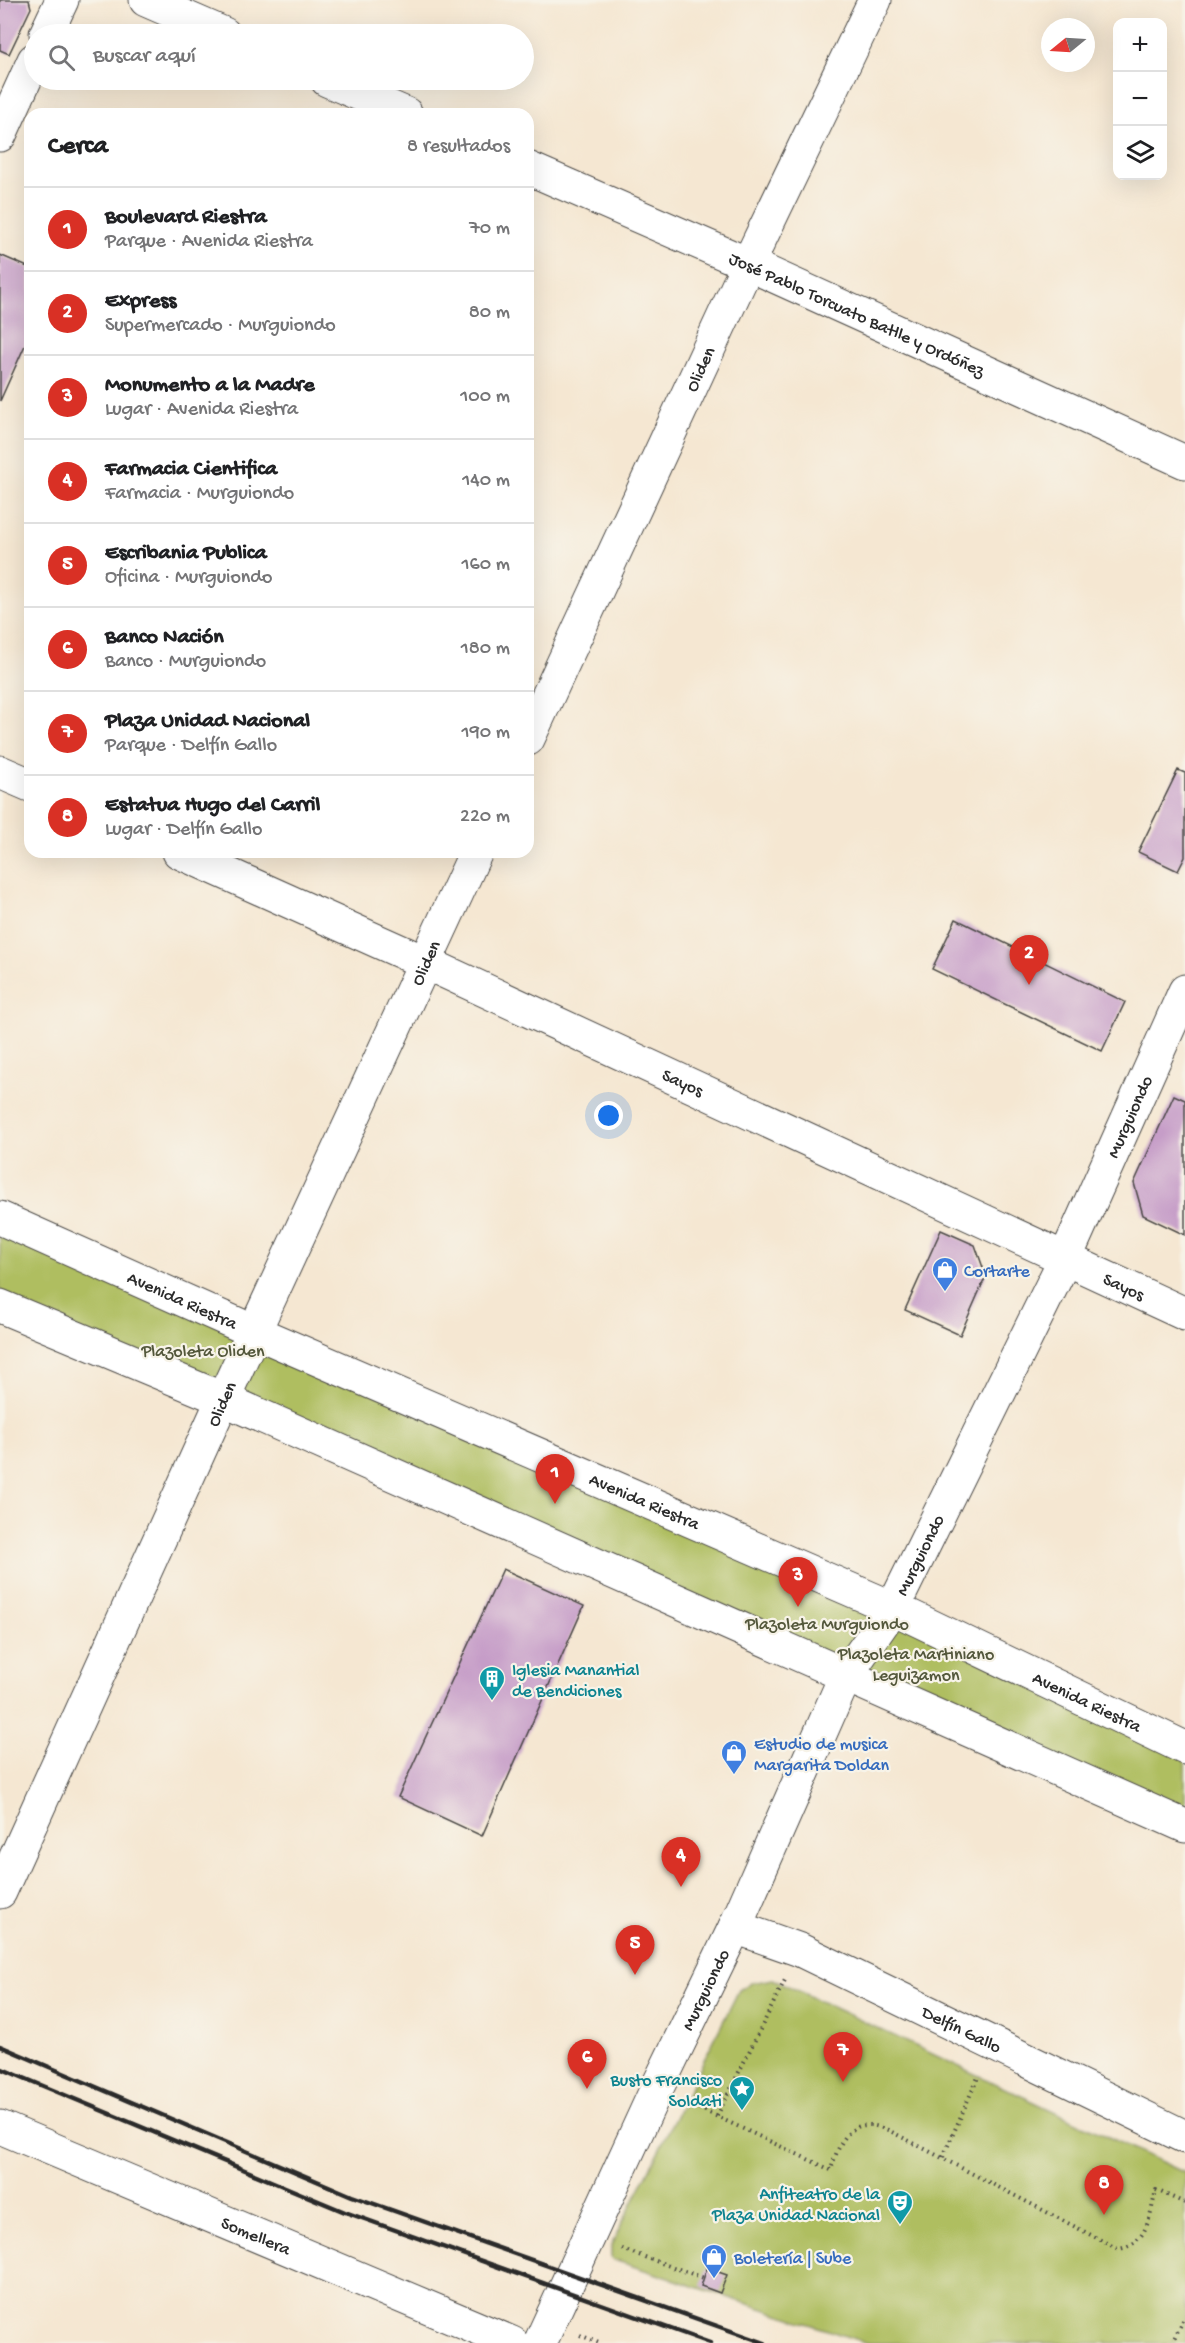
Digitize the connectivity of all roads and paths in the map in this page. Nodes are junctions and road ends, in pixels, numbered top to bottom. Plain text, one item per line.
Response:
1 (62, 0) edge
2 (146, 0) edge
3 (875, 0) edge
4 (51, 24) edge
5 (201, 24) edge
6 (24, 82) edge
7 (350, 90) edge
8 (392, 108) edge
9 (0, 135) edge
10 (534, 171) edge
11 (748, 264) junction
12 (1185, 462) edge
13 (534, 726) edge
14 (0, 772) edge
15 (24, 782) edge
16 (191, 858) edge
17 (473, 858) edge
18 (424, 962) junction
19 (1185, 991) edge
20 (0, 1218) edge
21 (1065, 1259) junction
22 (0, 1306) edge
23 (1185, 1314) edge
24 (255, 1332) junction
25 (223, 1399) junction
26 (893, 1608) junction
27 (846, 1675) junction
28 (1185, 1748) edge
29 (1185, 1826) edge
30 (0, 1892) edge
31 (735, 1927) junction
32 (800, 1950) junction
33 (993, 2044) junction
34 (657, 2088) junction
35 (717, 2116) junction
36 (0, 2127) edge
37 (1185, 2137) edge
38 (942, 2157) junction
39 (1185, 2203) edge
40 (588, 2238) junction
41 (704, 2278) dead end
42 (1185, 2316) edge
43 (512, 2343) edge
44 (540, 2343) edge
45 (1172, 2343) edge

1 - 4 street
2 - 5 street
3 - 11 street, Oliden
6 - 9 street
7 - 8 street
10 - 11 street, José Pablo Torcuato Batlle y Ordóñez
11 - 12 street, José Pablo Torcuato Batlle y Ordóñez
11 - 13 street, Oliden
14 - 15 street
16 - 18 street, Sayos
17 - 18 street, Oliden
18 - 21 street, Sayos
18 - 24 street, Oliden
19 - 21 street, Murguiondo
20 - 24 street, Avenida Riestra
21 - 23 street, Sayos
21 - 26 street, Murguiondo
22 - 25 street
24 - 25 street, Oliden
24 - 26 street, Avenida Riestra
25 - 27 street
25 - 30 street, Oliden
26 - 27 street, Murguiondo
26 - 28 street, Avenida Riestra
27 - 29 street
27 - 31 street, Murguiondo
31 - 32 street, Delfín Gallo
31 - 34 street, Murguiondo
32 - 33 street, Delfín Gallo
32 - 35 path
33 - 37 street, Delfín Gallo
33 - 38 path
34 - 35 path
34 - 40 street, Murguiondo
35 - 38 path
36 - 43 street, Somellera
38 - 39 path
40 - 41 path
40 - 44 street, Murguiondo
42 - 45 path

